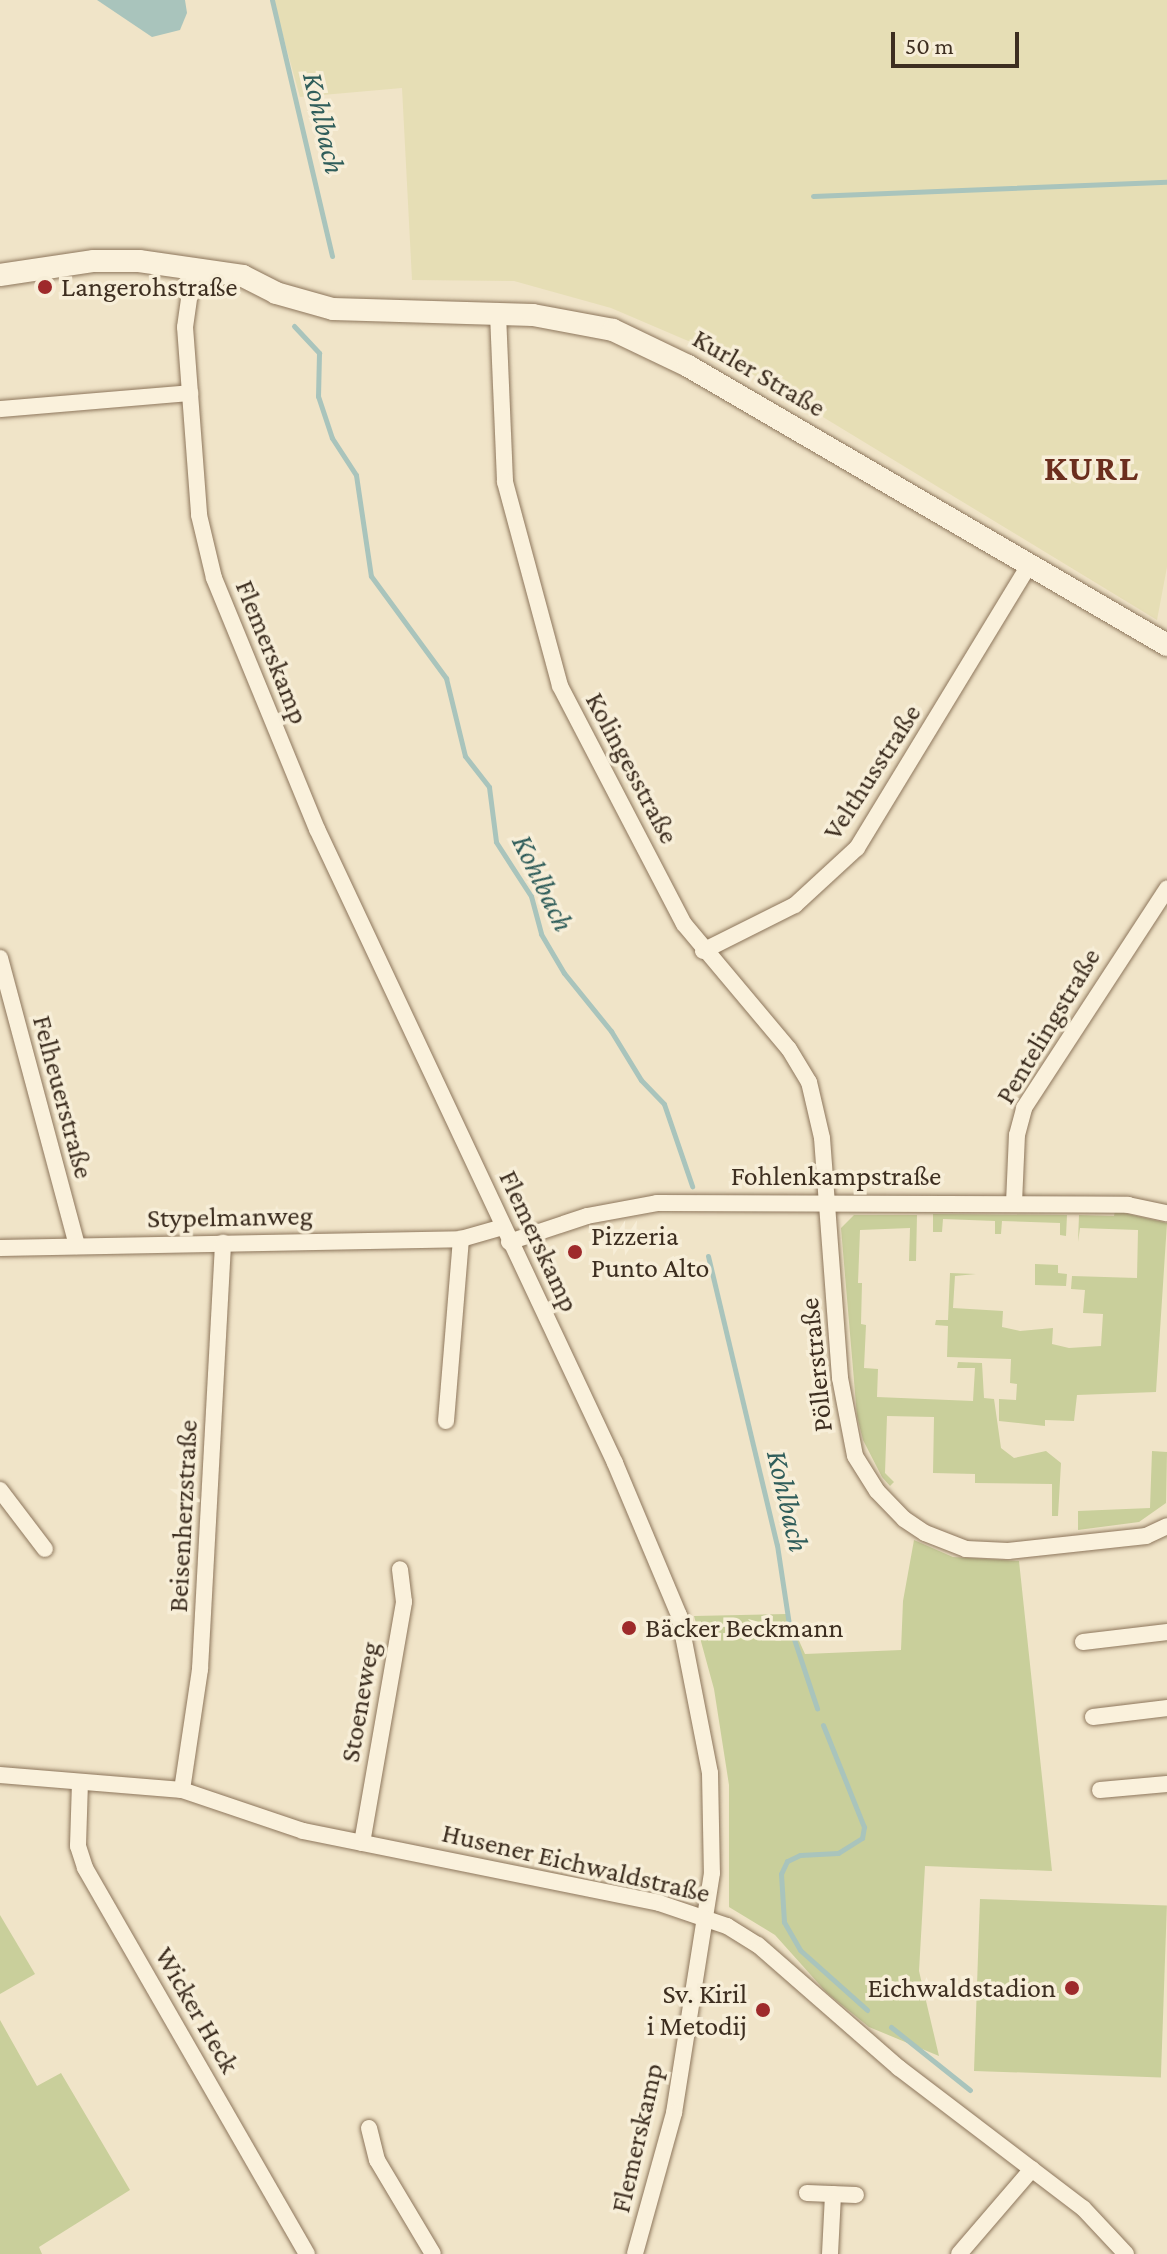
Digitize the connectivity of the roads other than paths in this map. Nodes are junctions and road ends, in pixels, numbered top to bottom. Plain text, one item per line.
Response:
1 (193, 271) junction
2 (0, 275) edge
3 (498, 314) junction
4 (190, 393) junction
5 (0, 409) edge
6 (1029, 565) junction
7 (1167, 645) edge
8 (1167, 889) edge
9 (703, 951) junction
10 (0, 960) edge
11 (826, 1202) junction
12 (1014, 1203) junction
13 (1167, 1213) edge
14 (506, 1235) junction
15 (461, 1239) junction
16 (223, 1243) junction
17 (77, 1246) junction
18 (0, 1248) edge
19 (446, 1421) dead end
20 (0, 1490) edge
21 (1166, 1528) edge
22 (45, 1549) dead end
23 (400, 1569) dead end
24 (1167, 1632) edge
25 (1083, 1642) dead end
26 (1167, 1708) edge
27 (1093, 1717) dead end
28 (0, 1775) edge
29 (80, 1782) junction
30 (1167, 1784) edge
31 (182, 1790) junction
32 (1100, 1790) dead end
33 (362, 1843) junction
34 (704, 1917) junction
35 (369, 2128) dead end
36 (1032, 2169) junction
37 (807, 2193) dead end
38 (833, 2194) junction
39 (856, 2195) dead end
40 (307, 2254) edge
41 (433, 2254) edge
42 (635, 2254) edge
43 (830, 2254) edge
44 (959, 2254) edge
45 (1126, 2254) edge

1 - 2 main road, Kurler Straße
1 - 3 main road, Kurler Straße
1 - 4 street, Flemerskamp
3 - 6 main road, Kurler Straße
3 - 9 street, Kolingesstraße
4 - 5 street
4 - 14 street, Flemerskamp
6 - 7 main road, Kurler Straße
6 - 9 street, Velthusstraße
8 - 12 street, Pentelingstraße
9 - 11 street, Kolingesstraße
10 - 17 street, Felheuerstraße
11 - 12 street, Fohlenkampstraße
11 - 14 street, Fohlenkampstraße
11 - 21 street, Pöllerstraße
12 - 13 street, Fohlenkampstraße
14 - 15 street, Stypelmanweg
14 - 34 street, Flemerskamp
15 - 16 street, Stypelmanweg
15 - 19 street
16 - 17 street, Stypelmanweg
16 - 31 street, Beisenherzstraße
17 - 18 street, Stypelmanweg
20 - 22 street
23 - 33 street, Stoeneweg
24 - 25 street
26 - 27 street
28 - 29 street, Husener Eichwaldstraße
29 - 31 street, Husener Eichwaldstraße
29 - 40 street, Wicker Heck
30 - 32 street
31 - 33 street, Husener Eichwaldstraße
33 - 34 street, Husener Eichwaldstraße
34 - 36 street, Husener Eichwaldstraße
34 - 42 street, Flemerskamp
35 - 41 street
36 - 44 street
36 - 45 street, Husener Eichwaldstraße
37 - 38 street
38 - 39 street
38 - 43 street

